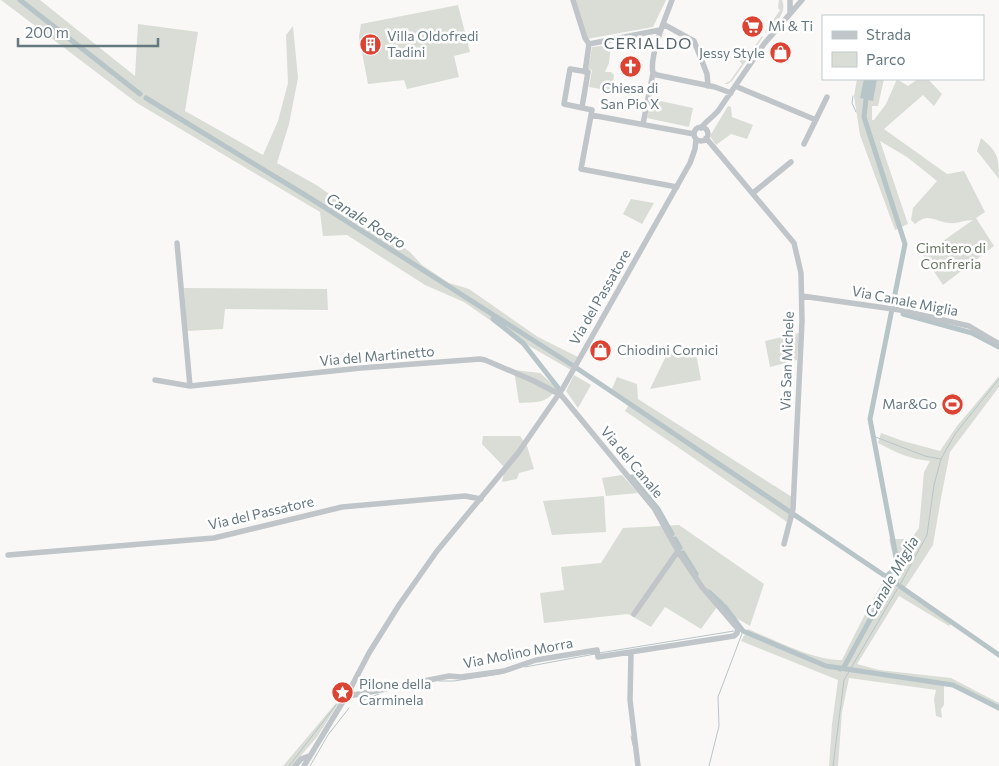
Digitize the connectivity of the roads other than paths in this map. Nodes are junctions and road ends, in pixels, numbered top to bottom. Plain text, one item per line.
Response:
1 (573, 0) edge
2 (672, 0) edge
3 (790, 0) edge
4 (802, 0) edge
5 (790, 12) junction
6 (661, 27) junction
7 (589, 44) junction
8 (585, 72) junction
9 (654, 73) junction
10 (708, 86) junction
11 (735, 86) junction
12 (731, 93) junction
13 (827, 97) dead end
14 (582, 107) junction
15 (591, 115) junction
16 (816, 120) junction
17 (643, 124) junction
18 (704, 134) junction
19 (695, 136) junction
20 (804, 144) dead end
21 (695, 148) junction
22 (792, 162) dead end
23 (677, 187) junction
24 (753, 193) junction
25 (176, 243) dead end
26 (802, 296) junction
27 (999, 344) edge
28 (155, 380) dead end
29 (190, 386) junction
30 (559, 394) junction
31 (460, 496) junction
32 (481, 499) junction
33 (473, 508) junction
34 (784, 544) dead end
35 (678, 551) junction
36 (8, 555) dead end
37 (634, 614) dead end
38 (737, 627) joint
39 (631, 652) junction
40 (347, 695) junction
41 (309, 756) junction
42 (295, 766) edge
43 (304, 766) edge
44 (638, 766) edge

1 - 7 street
2 - 6 street
3 - 5 street
4 - 5 street, Via del Passatore
5 - 11 street, Via del Passatore
6 - 7 street
6 - 9 street
6 - 10 street
7 - 8 street
8 - 14 street
8 - 14 street
9 - 10 street
9 - 17 street
10 - 12 street
11 - 12 street, Via del Passatore
11 - 16 street
12 - 18 street, Via del Passatore
13 - 16 street
14 - 15 street
15 - 17 street
15 - 23 street
16 - 20 street
17 - 19 street
18 - 19 street
18 - 19 street
18 - 21 street, Via del Passatore
18 - 24 street, Via San Michele
19 - 21 street, Via del Passatore
21 - 23 street, Via del Passatore
22 - 24 street
23 - 30 street, Via del Passatore
24 - 26 street, Via San Michele
25 - 29 street
26 - 27 street, Via Canale Miglia
26 - 34 street, Via San Michele
28 - 29 street, Via del Martinetto
29 - 30 street, Via del Martinetto
30 - 32 street, Via del Passatore
30 - 35 street, Via del Canale
31 - 32 street, Via del Passatore
31 - 33 street
31 - 36 street, Via del Passatore
32 - 33 street, Via del Passatore
33 - 40 street, Via del Passatore
35 - 37 street
35 - 38 street, Via del Canale
38 - 39 street, Via Molino Morra
39 - 40 street, Via Molino Morra
39 - 44 street
40 - 41 street, Via del Passatore
41 - 42 street
41 - 43 street, Via del Passatore

